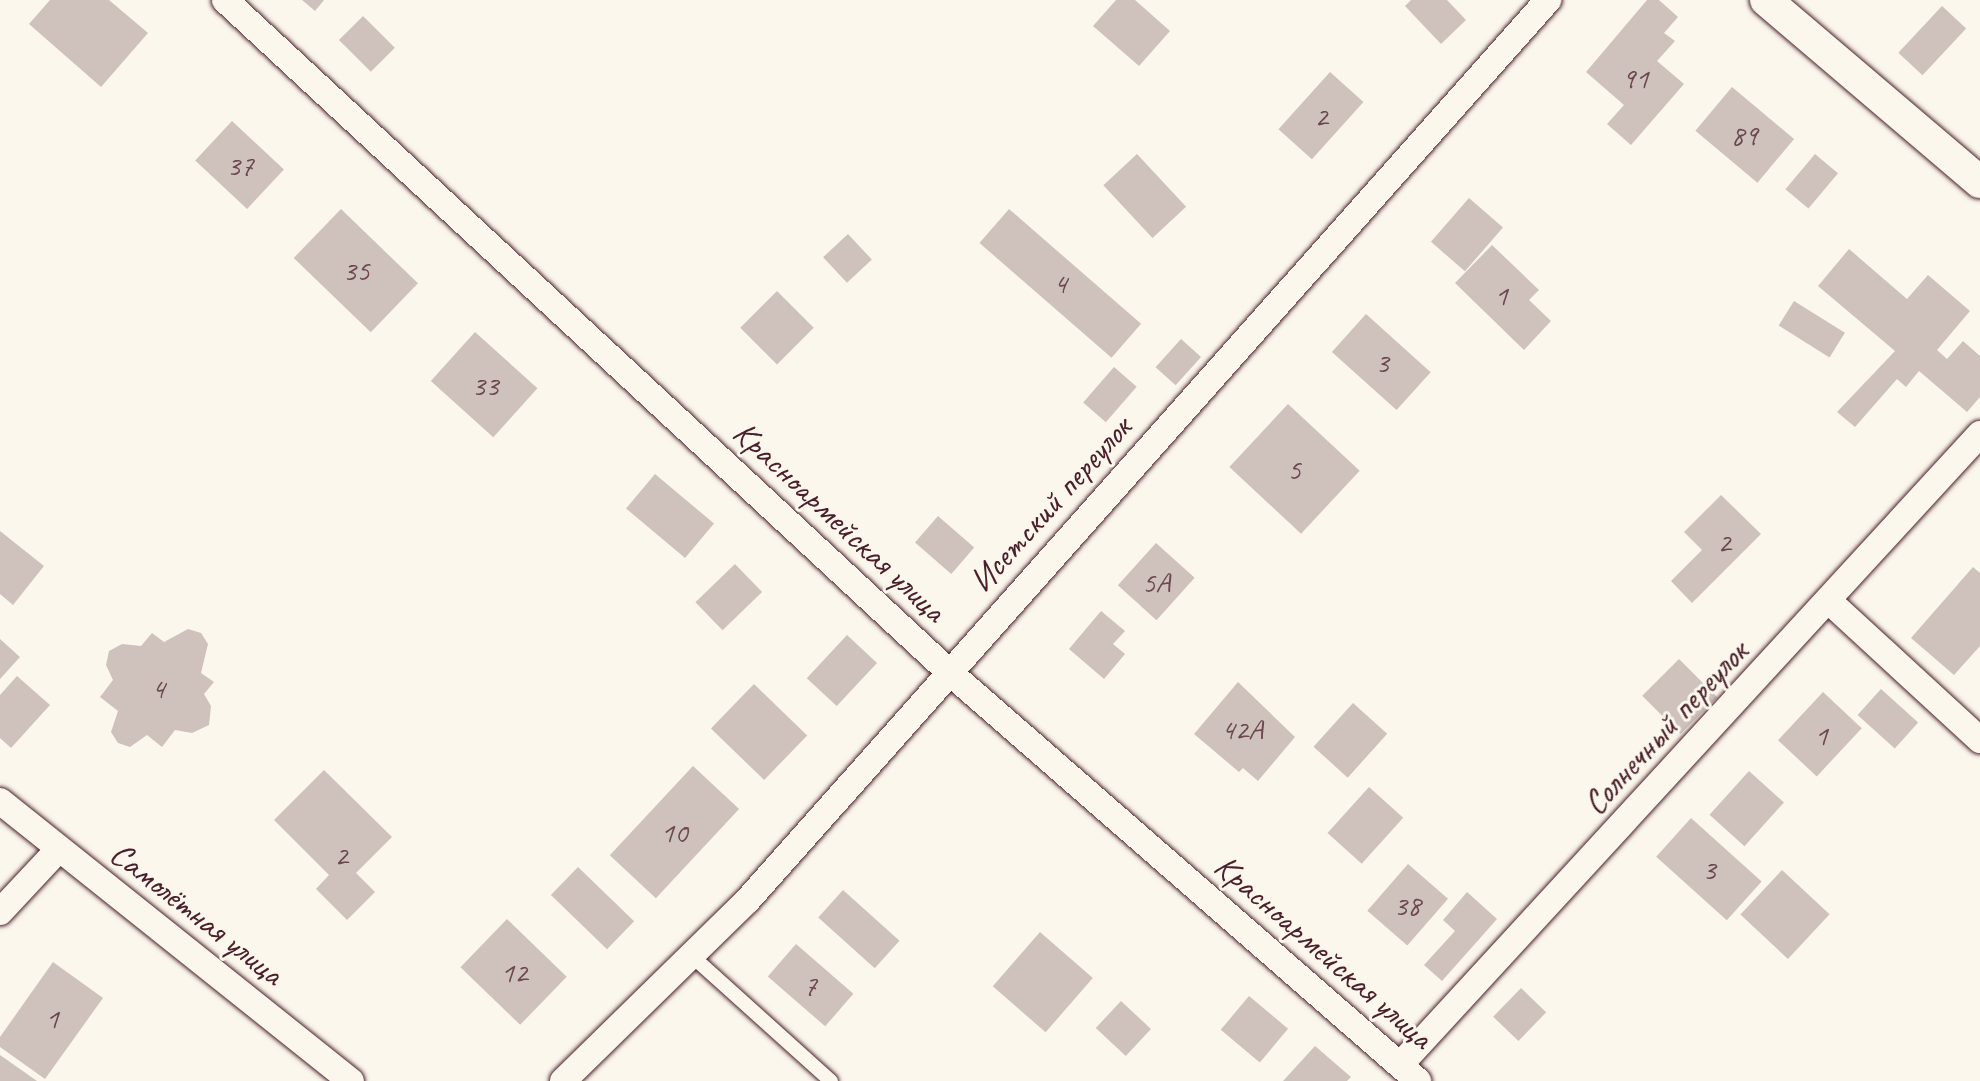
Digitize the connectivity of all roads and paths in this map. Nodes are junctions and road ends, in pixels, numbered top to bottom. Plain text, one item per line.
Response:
1 (225, 0) edge
2 (1548, 0) edge
3 (1766, 0) edge
4 (1980, 182) edge
5 (1980, 434) edge
6 (1830, 602) junction
7 (948, 671) junction
8 (1980, 740) edge
9 (0, 801) edge
10 (59, 849) junction
11 (0, 912) edge
12 (692, 956) junction
13 (1409, 1073) edge
14 (351, 1081) edge
15 (563, 1081) edge
16 (831, 1081) edge

1 - 7 street, Красноармейская улица
2 - 7 street, Исетский переулок
3 - 4 street
5 - 6 street, Солнечный переулок
6 - 8 street
6 - 13 street, Солнечный переулок
7 - 12 street, Исетский переулок
7 - 13 street, Красноармейская улица
9 - 10 street, Самолётная улица
10 - 11 street
10 - 14 street, Самолётная улица
12 - 15 street, Исетский переулок
12 - 16 lane

